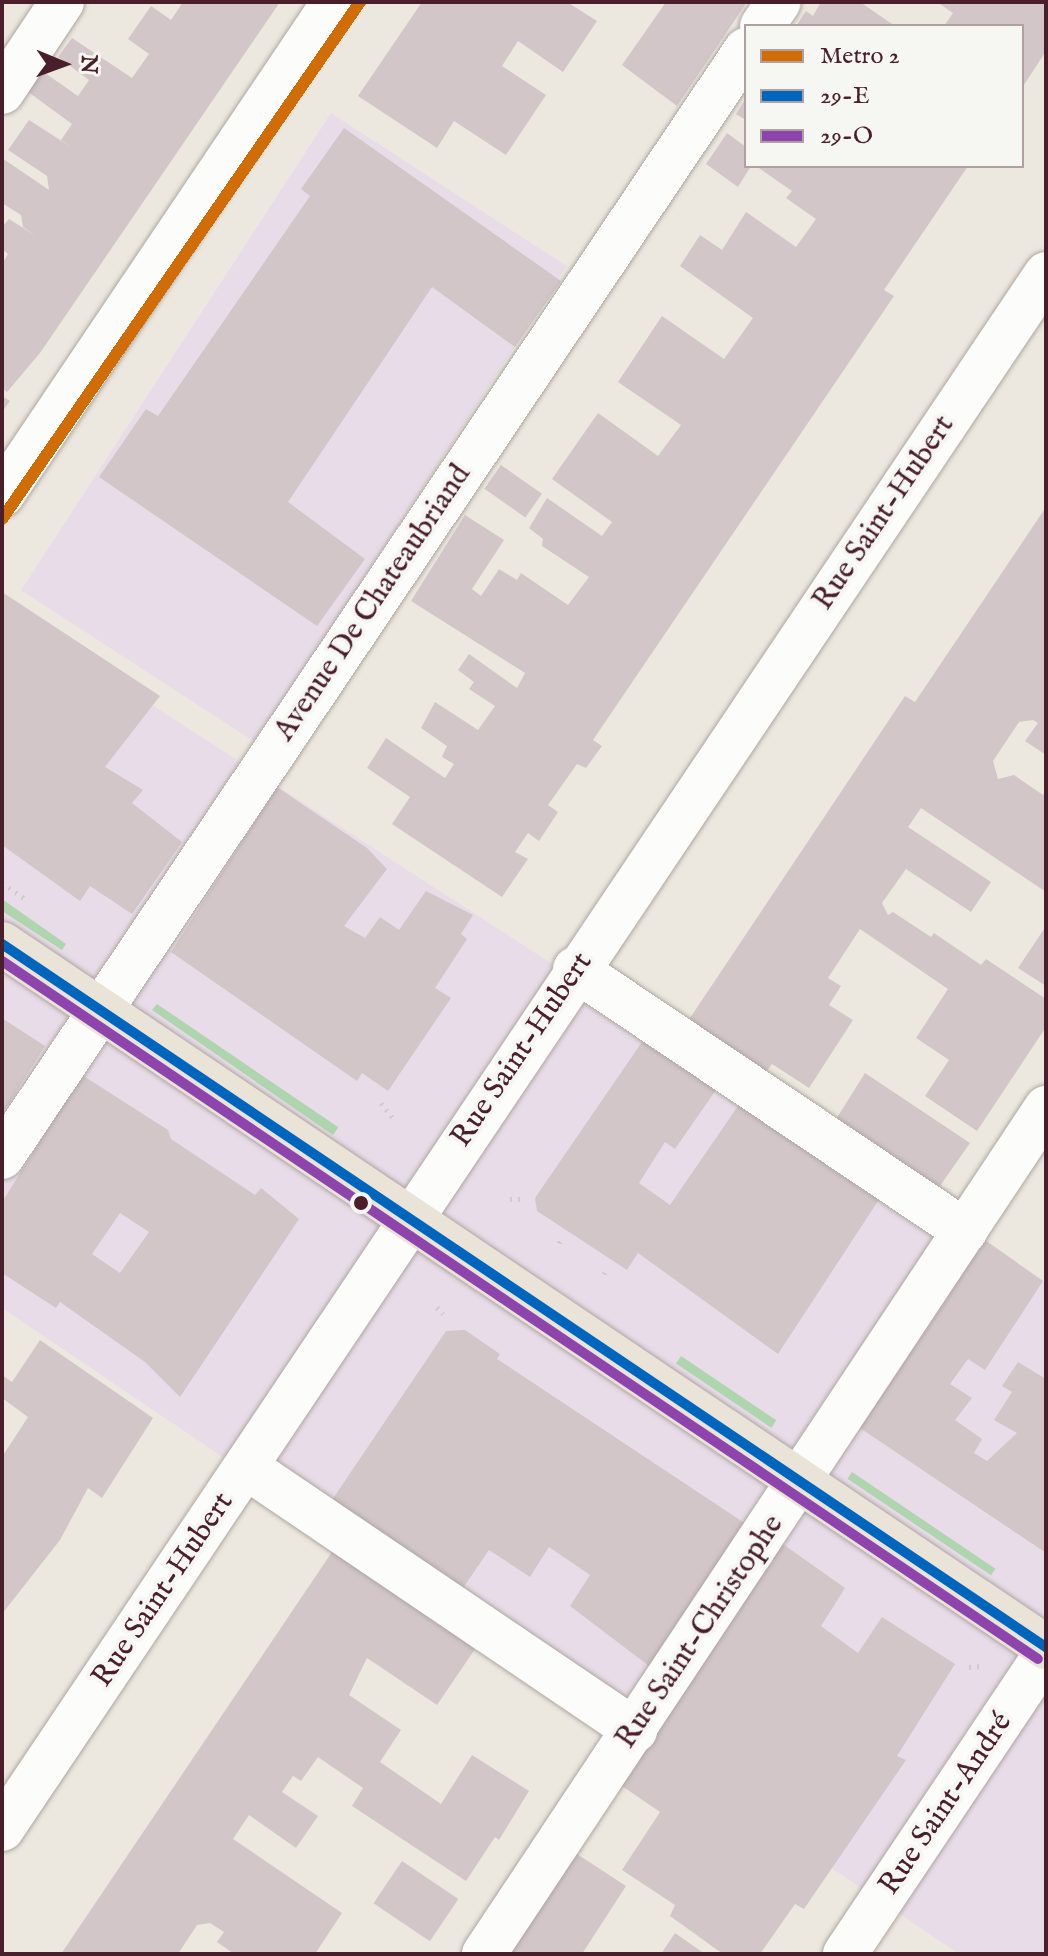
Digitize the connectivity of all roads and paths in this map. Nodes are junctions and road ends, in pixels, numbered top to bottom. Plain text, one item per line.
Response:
1 (62, 2) edge
2 (334, 2) edge
3 (779, 2) edge
4 (763, 24) edge
5 (744, 53) edge
6 (2, 92) edge
7 (1046, 274) edge
8 (2, 495) edge
9 (2, 944) edge
10 (575, 969) junction
11 (101, 1011) junction
12 (381, 1103) dead end
13 (1046, 1108) edge
14 (393, 1118) dead end
15 (2, 1157) edge
16 (510, 1199) dead end
17 (520, 1199) dead end
18 (411, 1219) junction
19 (965, 1231) junction
20 (437, 1307) dead end
21 (443, 1314) dead end
22 (246, 1467) junction
23 (799, 1481) junction
24 (1046, 1647) edge
25 (1046, 1654) edge
26 (635, 1730) junction
27 (2, 1829) edge
28 (484, 1954) edge
29 (845, 1954) edge

1 - 6 street
2 - 8 street
3 - 4 street
5 - 11 street, Avenue De Chateaubriand
7 - 10 street, Rue Saint-Hubert
9 - 11 main road
10 - 18 street, Rue Saint-Hubert
10 - 19 street
11 - 15 street, Avenue De Chateaubriand
11 - 18 main road
12 - 14 path
13 - 19 street, Rue Saint-Christophe
16 - 17 path
18 - 22 street, Rue Saint-Hubert
18 - 23 main road
19 - 23 street, Rue Saint-Christophe
20 - 21 path
22 - 26 street
22 - 27 street, Rue Saint-Hubert
23 - 24 main road
23 - 26 street, Rue Saint-Christophe
25 - 29 street, Rue Saint-André
26 - 28 street, Rue Saint-Christophe

